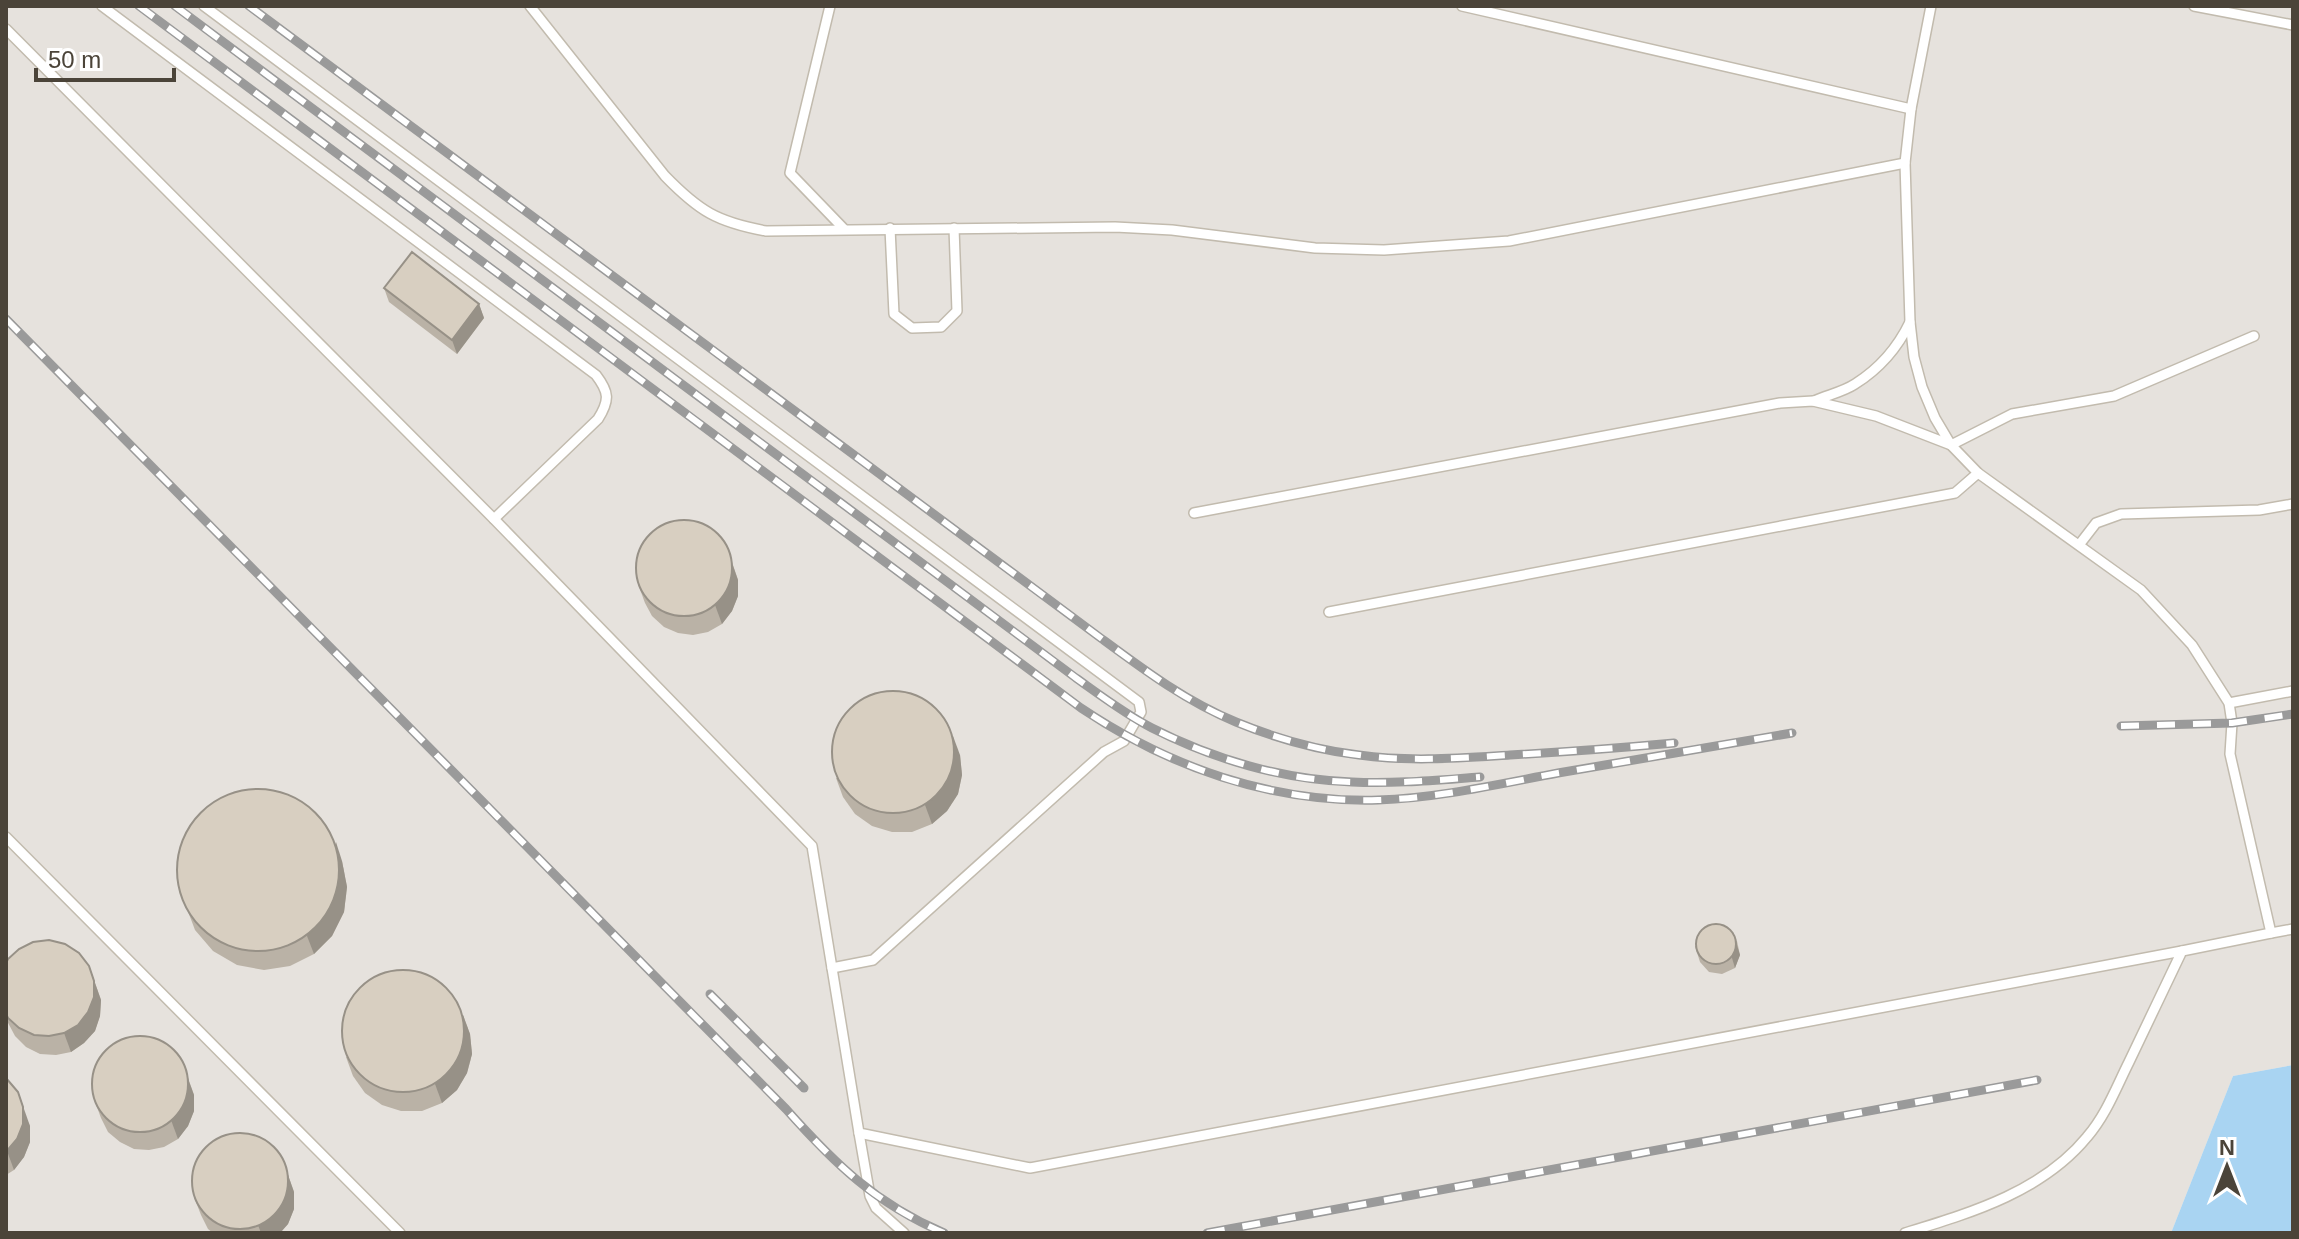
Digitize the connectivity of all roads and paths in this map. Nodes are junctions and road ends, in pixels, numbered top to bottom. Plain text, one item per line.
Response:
1 (102, 6) edge
2 (204, 6) edge
3 (530, 6) edge
4 (830, 6) edge
5 (1462, 6) edge
6 (1931, 6) edge
7 (2194, 6) edge
8 (2293, 25) edge
9 (6, 29) edge
10 (1911, 109) junction
11 (1905, 163) junction
12 (890, 228) junction
13 (954, 228) junction
14 (844, 229) junction
15 (1910, 322) junction
16 (2254, 336) dead end
17 (1813, 401) junction
18 (1951, 445) junction
19 (1978, 473) junction
20 (2293, 504) edge
21 (1194, 513) dead end
22 (494, 519) junction
23 (2079, 545) junction
24 (1329, 612) dead end
25 (2293, 691) edge
26 (2229, 703) junction
27 (6, 837) edge
28 (2293, 929) edge
29 (2271, 933) junction
30 (2182, 951) junction
31 (832, 968) junction
32 (859, 1133) junction
33 (400, 1233) edge
34 (904, 1233) edge
35 (1905, 1233) edge

1 - 22 lane
2 - 31 lane
3 - 14 lane
4 - 14 lane
5 - 10 lane
6 - 10 lane
7 - 8 lane
9 - 22 lane
10 - 11 lane
11 - 13 lane
11 - 15 lane
12 - 13 lane
12 - 13 lane
12 - 14 lane
15 - 17 lane
15 - 18 lane
16 - 18 lane
17 - 18 lane
17 - 21 lane
18 - 19 lane
19 - 23 lane
19 - 24 lane
20 - 23 lane
22 - 31 lane
23 - 26 lane
25 - 26 lane
26 - 29 lane
27 - 33 lane
28 - 29 lane
29 - 30 lane
30 - 32 lane
30 - 35 lane
31 - 32 lane
32 - 34 lane

